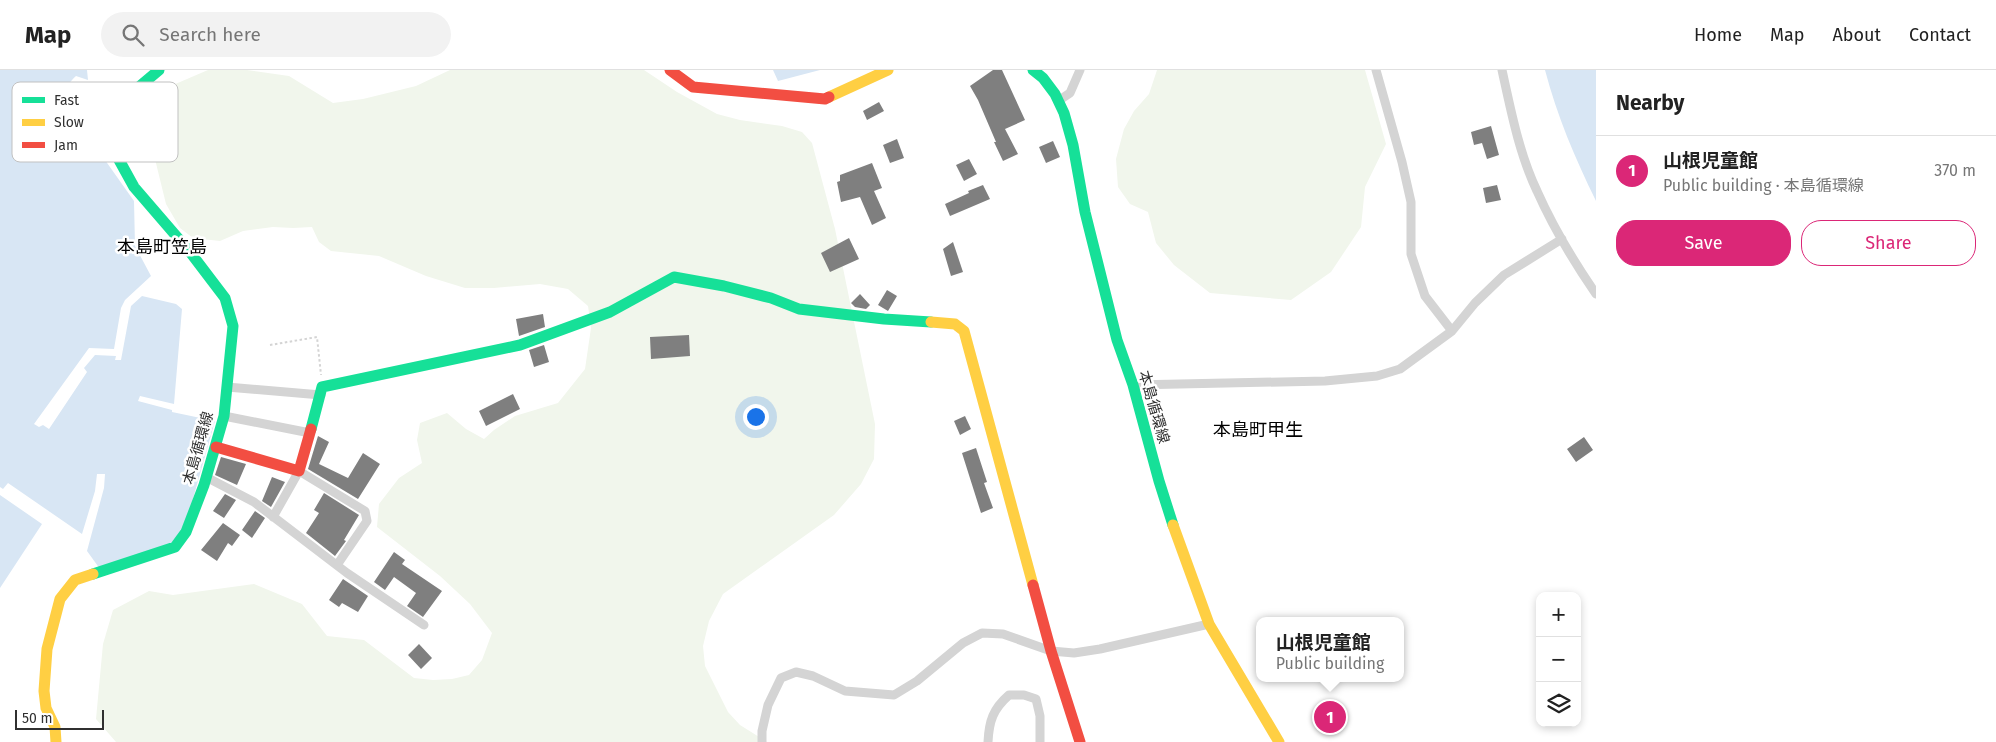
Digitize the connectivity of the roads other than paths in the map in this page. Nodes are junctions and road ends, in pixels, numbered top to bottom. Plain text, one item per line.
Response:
1 (159, 70) edge
2 (670, 70) edge
3 (888, 70) edge
4 (1033, 70) edge
5 (1080, 70) edge
6 (1376, 70) edge
7 (1502, 70) edge
8 (145, 82) edge
9 (1058, 101) junction
10 (120, 162) edge
11 (1562, 239) junction
12 (1596, 294) edge
13 (1452, 331) junction
14 (1134, 384) junction
15 (227, 387) junction
16 (322, 391) junction
17 (224, 416) junction
18 (310, 433) junction
19 (216, 447) junction
20 (299, 471) junction
21 (206, 477) junction
22 (273, 516) junction
23 (336, 565) junction
24 (1209, 624) junction
25 (424, 626) dead end
26 (1051, 651) junction
27 (56, 742) edge
28 (762, 742) edge
29 (988, 742) edge
30 (1040, 742) edge
31 (1080, 742) edge
32 (1279, 742) edge

1 - 8 main road, 本島循環線
2 - 3 main road
4 - 9 main road, 本島循環線
5 - 9 street
6 - 13 street
7 - 11 street
9 - 14 main road, 本島循環線
10 - 15 main road, 本島循環線
11 - 12 street
11 - 13 street
13 - 14 street
14 - 24 main road, 本島循環線
15 - 16 street
15 - 17 main road, 本島循環線
16 - 18 main road
16 - 26 main road
17 - 18 street
17 - 19 main road, 本島循環線
18 - 20 main road
19 - 20 main road
19 - 21 main road, 本島循環線
20 - 22 street
20 - 23 street
21 - 22 street
21 - 27 main road, 本島循環線
22 - 23 street
23 - 25 street
24 - 26 street
24 - 32 main road, 本島循環線
26 - 28 street
26 - 31 main road
29 - 30 street

